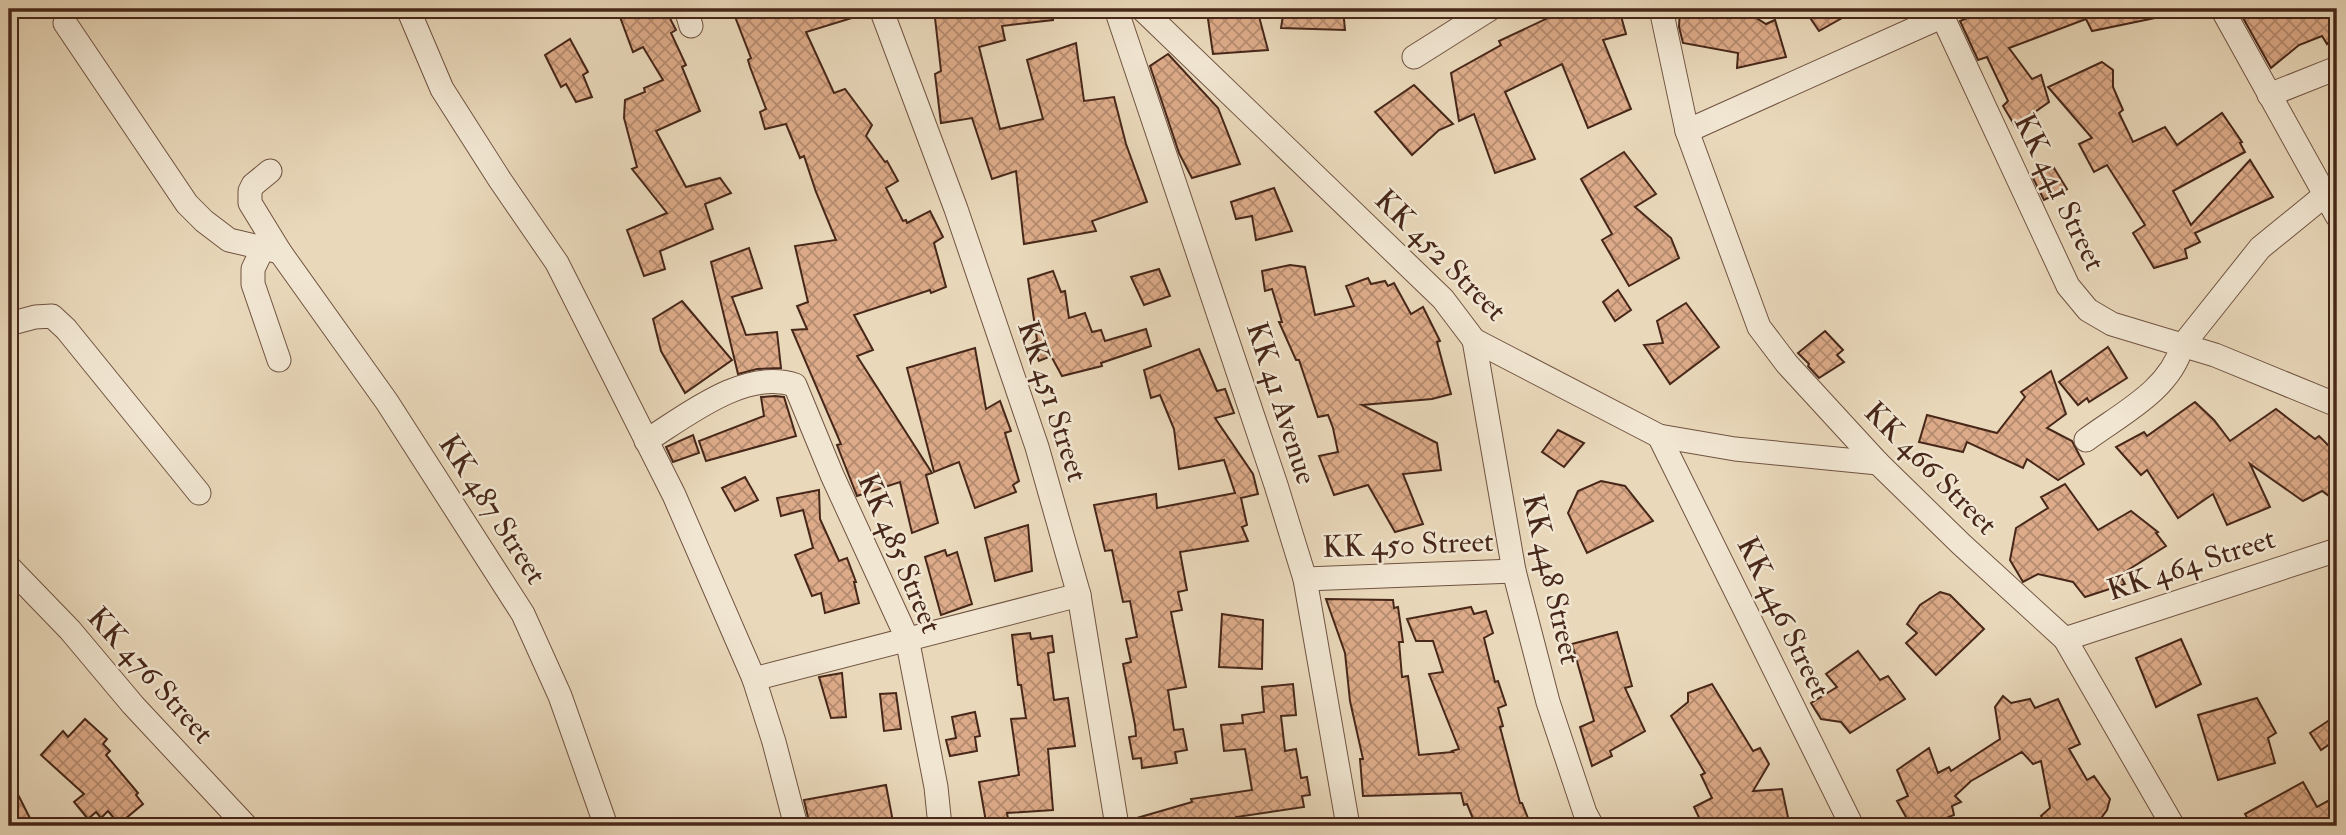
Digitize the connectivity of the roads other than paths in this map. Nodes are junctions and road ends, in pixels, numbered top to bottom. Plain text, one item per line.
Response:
1 (408, 9) edge
2 (881, 9) edge
3 (1116, 9) edge
4 (1142, 9) edge
5 (1490, 9) edge
6 (1661, 9) edge
7 (2221, 9) edge
8 (1940, 13) edge
9 (65, 23) dead end
10 (1414, 57) dead end
11 (2337, 68) edge
12 (2269, 95) junction
13 (1687, 131) junction
14 (270, 172) dead end
15 (2325, 195) junction
16 (2337, 216) edge
17 (271, 250) junction
18 (9, 324) edge
19 (1474, 340) junction
20 (2182, 346) junction
21 (279, 360) dead end
22 (2337, 405) edge
23 (1659, 436) junction
24 (2086, 440) dead end
25 (646, 441) junction
26 (1878, 463) junction
27 (199, 493) dead end
28 (2337, 550) edge
29 (9, 567) edge
30 (1514, 571) junction
31 (1305, 579) junction
32 (1079, 596) junction
33 (907, 638) junction
34 (2065, 639) junction
35 (754, 679) junction
36 (246, 826) edge
37 (606, 826) edge
38 (796, 826) edge
39 (940, 826) edge
40 (1117, 826) edge
41 (1348, 826) edge
42 (1592, 826) edge
43 (1852, 826) edge
44 (2173, 826) edge

1 - 25 street
2 - 32 street, KK 451 Street
3 - 31 street, KK 41 Avenue
4 - 19 street, KK 452 Street
5 - 10 street
6 - 13 street, KK 466 Street
7 - 12 street
8 - 13 street
8 - 20 street, KK 441 Street
9 - 17 street
11 - 12 street
12 - 15 street
13 - 26 street, KK 466 Street
14 - 17 street, KK 487 Street
15 - 16 street
15 - 20 street
17 - 21 street
17 - 37 street, KK 487 Street
18 - 27 street
19 - 23 street, KK 452 Street
19 - 30 street, KK 448 Street
20 - 22 street, KK 441 Street
20 - 24 street
23 - 26 street, KK 452 Street
23 - 43 street, KK 446 Street
25 - 33 street, KK 485 Street
25 - 35 street
26 - 34 street, KK 466 Street
28 - 34 street, KK 464 Street
29 - 36 street, KK 476 Street
30 - 31 street, KK 450 Street
30 - 42 street, KK 448 Street
31 - 41 street, KK 41 Avenue
32 - 33 street
32 - 40 street, KK 451 Street
33 - 35 street
33 - 39 street, KK 485 Street
34 - 44 street, KK 466 Street
35 - 38 street

